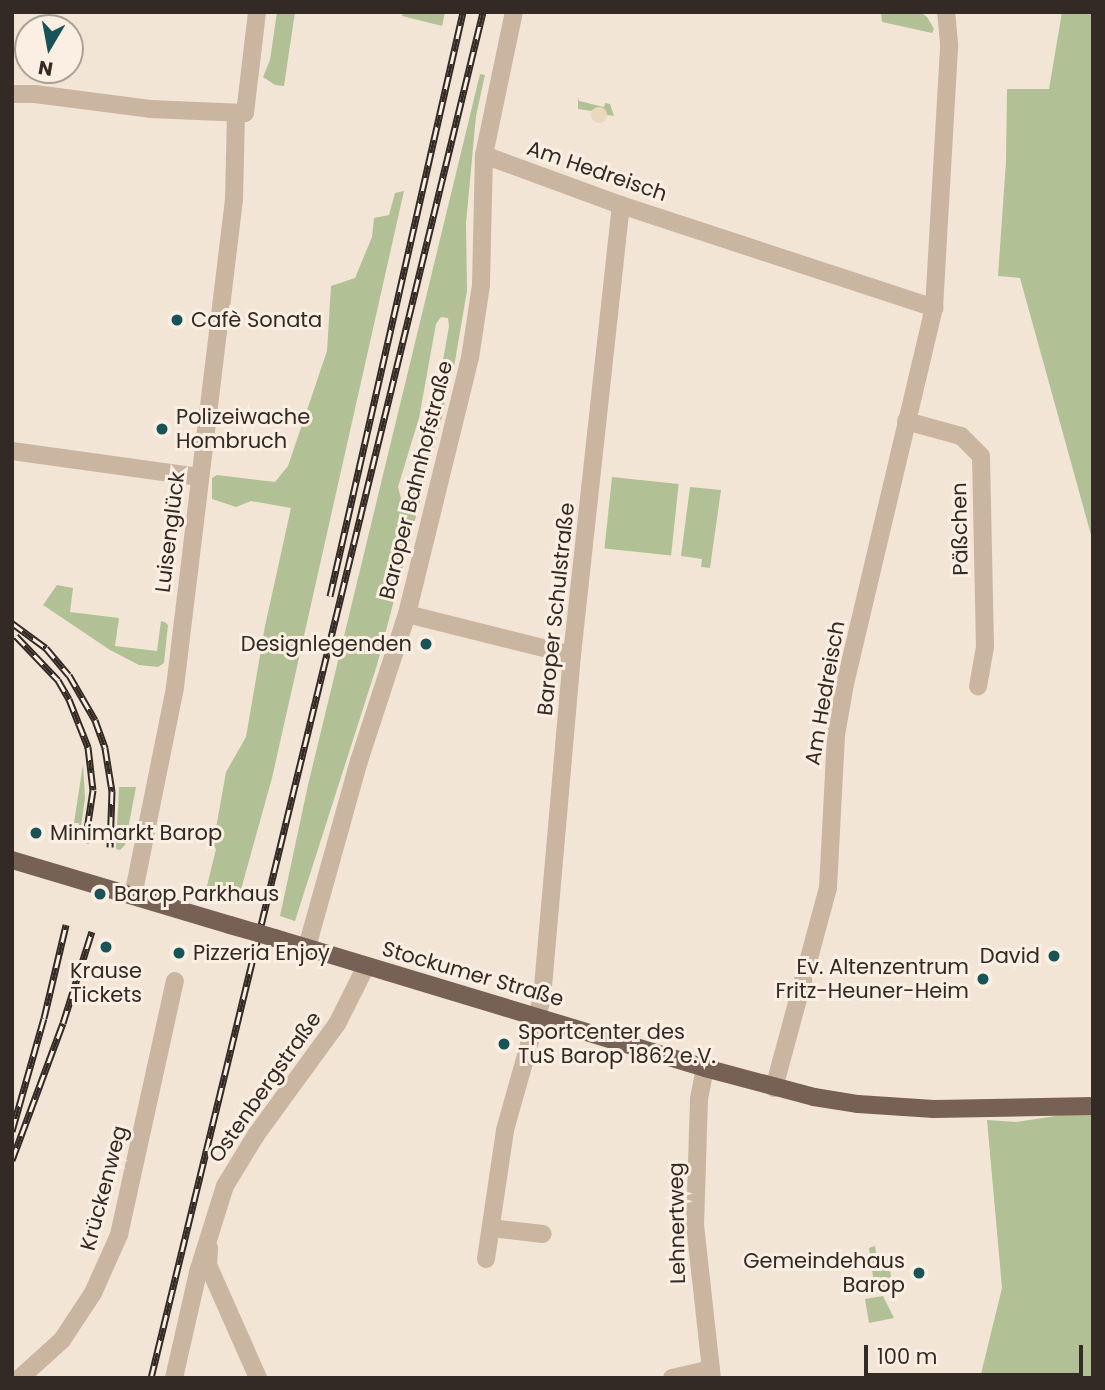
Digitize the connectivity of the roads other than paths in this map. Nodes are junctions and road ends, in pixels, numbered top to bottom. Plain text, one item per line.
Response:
1 (257, 12) edge
2 (514, 12) edge
3 (946, 12) edge
4 (12, 94) edge
5 (236, 113) junction
6 (484, 155) junction
7 (621, 205) junction
8 (934, 308) junction
9 (906, 421) junction
10 (12, 451) edge
11 (199, 477) junction
12 (407, 614) junction
13 (572, 655) junction
14 (978, 686) dead end
15 (12, 860) edge
16 (133, 896) junction
17 (307, 947) junction
18 (366, 966) junction
19 (175, 981) dead end
20 (540, 1017) junction
21 (705, 1068) junction
22 (774, 1088) junction
23 (1093, 1106) edge
24 (491, 1228) junction
25 (543, 1234) dead end
26 (209, 1237) junction
27 (486, 1259) dead end
28 (711, 1373) edge
29 (20, 1378) edge
30 (174, 1378) edge
31 (258, 1378) edge
32 (672, 1378) edge

1 - 5 street, Luisenglück
2 - 6 street, Baroper Bahnhofstraße
3 - 8 street, Am Hedreisch
4 - 5 street
5 - 11 street, Luisenglück
6 - 7 street, Am Hedreisch
6 - 12 street, Baroper Bahnhofstraße
7 - 8 street, Am Hedreisch
7 - 13 street, Baroper Schulstraße
8 - 9 street, Am Hedreisch
9 - 14 street, Päßchen
9 - 22 street, Am Hedreisch
10 - 11 street
11 - 16 street, Luisenglück
12 - 13 street
12 - 17 street, Baroper Bahnhofstraße
13 - 20 street, Baroper Schulstraße
15 - 16 main road, Stockumer Straße
16 - 17 main road, Stockumer Straße, bridge
17 - 18 main road, Stockumer Straße
18 - 20 main road, Stockumer Straße
18 - 26 street, Ostenbergstraße
19 - 29 street, Krückenweg
20 - 21 main road, Stockumer Straße
20 - 24 street, Baroper Schulstraße
21 - 22 main road, Stockumer Straße
21 - 28 street, Lehnertweg
22 - 23 main road, Stockumer Straße
24 - 25 street
24 - 27 street, Baroper Schulstraße
26 - 30 street, Ostenbergstraße
26 - 31 street, Ostenbergstraße
28 - 32 street

